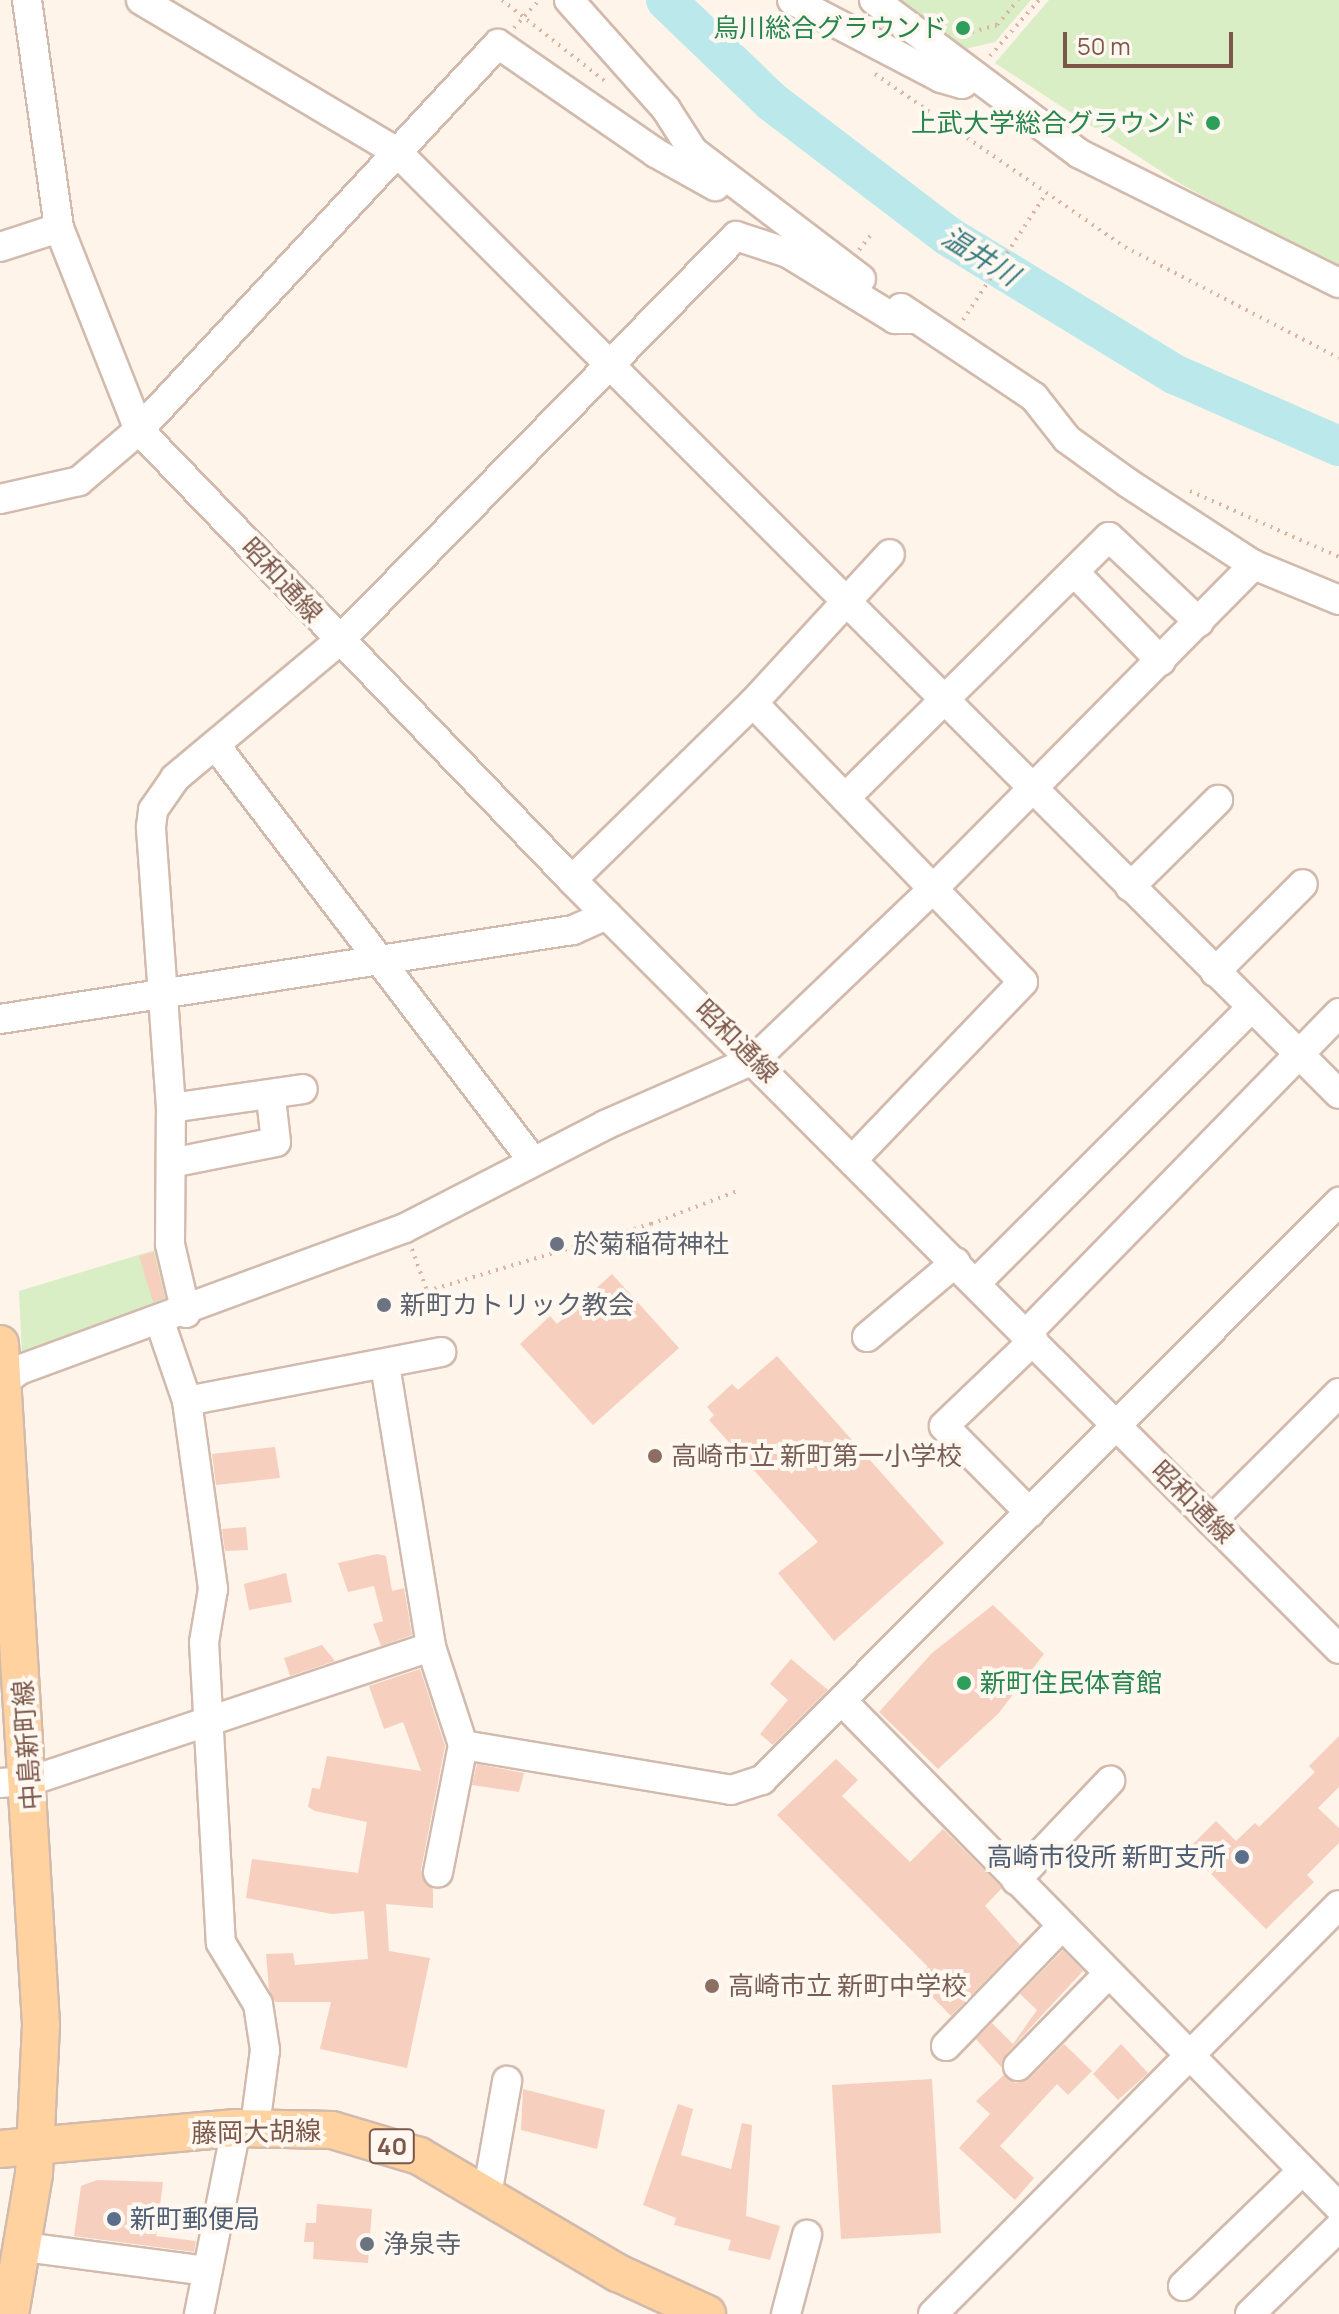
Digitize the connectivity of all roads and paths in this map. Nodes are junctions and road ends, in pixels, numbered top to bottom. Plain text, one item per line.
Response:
1 (27, 0) edge
2 (141, 0) edge
3 (502, 0) edge
4 (539, 0) edge
5 (569, 0) edge
6 (792, 0) edge
7 (874, 0) edge
8 (1018, 0) edge
9 (1039, 0) edge
10 (524, 17) junction
11 (958, 35) dead end
12 (871, 70) dead end
13 (973, 76) junction
14 (609, 85) dead end
15 (397, 152) junction
16 (1045, 195) junction
17 (749, 196) junction
18 (59, 228) junction
19 (0, 247) edge
20 (1339, 283) edge
21 (915, 319) junction
22 (954, 334) dead end
23 (1339, 358) edge
24 (608, 363) junction
25 (139, 430) junction
26 (1186, 489) dead end
27 (0, 499) edge
28 (890, 554) dead end
29 (1339, 557) edge
30 (1244, 559) junction
31 (1075, 573) junction
32 (1339, 600) edge
33 (849, 604) junction
34 (1199, 622) junction
35 (339, 641) junction
36 (1161, 661) junction
37 (753, 703) junction
38 (943, 704) junction
39 (216, 746) junction
40 (1033, 788) junction
41 (845, 798) junction
42 (1218, 800) dead end
43 (572, 880) junction
44 (1303, 884) dead end
45 (1130, 887) junction
46 (931, 891) junction
47 (607, 915) junction
48 (382, 958) junction
49 (1215, 972) junction
50 (163, 993) junction
51 (1251, 1008) junction
52 (1339, 1013) edge
53 (0, 1019) edge
54 (1298, 1054) junction
55 (755, 1059) junction
56 (303, 1089) dead end
57 (1339, 1094) edge
58 (271, 1098) junction
59 (171, 1108) junction
60 (853, 1159) junction
61 (533, 1161) junction
62 (171, 1163) junction
63 (737, 1191) dead end
64 (1339, 1202) edge
65 (405, 1228) junction
66 (956, 1262) junction
67 (977, 1282) junction
68 (173, 1317) junction
69 (867, 1337) dead end
70 (1030, 1337) junction
71 (0, 1344) edge
72 (441, 1352) dead end
73 (385, 1365) junction
74 (1, 1384) edge
75 (1339, 1393) edge
76 (187, 1401) junction
77 (1117, 1426) junction
78 (1030, 1513) junction
79 (1211, 1521) junction
80 (431, 1647) junction
81 (1339, 1649) edge
82 (843, 1702) junction
83 (206, 1724) junction
84 (463, 1745) junction
85 (1110, 1781) dead end
86 (15, 1782) edge
87 (438, 1873) dead end
88 (1016, 1880) junction
89 (1339, 1905) edge
90 (1062, 1926) junction
91 (1108, 1974) junction
92 (946, 2046) dead end
93 (1188, 2055) junction
94 (1018, 2066) dead end
95 (507, 2081) dead end
96 (246, 2127) junction
97 (36, 2146) junction
98 (0, 2149) edge
99 (1302, 2171) junction
100 (487, 2195) junction
101 (1339, 2207) edge
102 (1339, 2227) edge
103 (807, 2235) dead end
104 (24, 2247) junction
105 (207, 2271) junction
106 (1183, 2286) dead end
107 (10, 2314) edge
108 (199, 2314) edge
109 (707, 2314) edge
110 (786, 2314) edge
111 (933, 2314) edge
112 (1250, 2314) edge

1 - 18 street
2 - 15 street
3 - 10 path
4 - 10 path
5 - 17 street
6 - 13 street
7 - 13 street
8 - 11 path
9 - 13 path
10 - 14 path
12 - 16 path
13 - 20 street
15 - 17 street
15 - 24 street
15 - 25 street
16 - 22 path
16 - 23 path
17 - 21 street
18 - 19 street
18 - 25 street
21 - 24 street
21 - 30 street
24 - 33 street
24 - 35 street
25 - 27 street
25 - 35 street, 昭和通線
26 - 29 path
28 - 33 street
30 - 32 street
30 - 34 street
31 - 34 street
31 - 36 street
31 - 38 street
33 - 37 street
33 - 38 street
34 - 36 street
35 - 39 street
35 - 43 street, 昭和通線
36 - 40 street
37 - 41 street
37 - 43 street
38 - 40 street
38 - 41 street
39 - 48 street
39 - 50 street
40 - 45 street
40 - 46 street
41 - 46 street
42 - 45 street
43 - 47 street, 昭和通線
44 - 49 street
45 - 49 street
46 - 55 street
46 - 60 street
47 - 48 street
47 - 55 street, 昭和通線
48 - 50 street
48 - 61 street
49 - 51 street
50 - 53 street
50 - 59 street
51 - 54 street
51 - 67 street
52 - 54 street
54 - 57 street
54 - 70 street
55 - 60 street, 昭和通線
55 - 61 street
56 - 58 street
58 - 59 street
58 - 62 street
59 - 62 street
60 - 66 street, 昭和通線
61 - 65 street
62 - 68 street
63 - 65 path
64 - 77 street
65 - 68 street
66 - 67 street, 昭和通線
66 - 69 street
67 - 70 street, 昭和通線
68 - 74 street
68 - 76 street
70 - 77 street, 昭和通線
70 - 78 street
71 - 74 main road, 中島新町線
72 - 73 street
73 - 76 street
73 - 80 street
74 - 86 main road, 中島新町線
75 - 79 street
76 - 83 street
77 - 78 street
77 - 79 street, 昭和通線
78 - 82 street
79 - 81 street, 昭和通線
80 - 83 street
80 - 84 street
82 - 84 street
82 - 88 street
83 - 86 street
83 - 96 street
84 - 87 street
85 - 88 street
86 - 97 main road, 中島新町線
88 - 90 street
89 - 93 street
90 - 91 street
90 - 92 street
91 - 93 street
91 - 94 street
93 - 99 street
93 - 111 street
95 - 100 street
96 - 97 main road, 藤岡大胡線 / 40
96 - 100 main road, 藤岡大胡線 / 40
96 - 105 street
97 - 98 main road, 藤岡大胡線 / 40
97 - 104 main road, 中島新町線
99 - 101 street
99 - 106 street
100 - 109 main road, 藤岡大胡線 / 40
102 - 112 street
103 - 110 street
104 - 105 street
104 - 107 main road, 中島新町線
105 - 108 street

